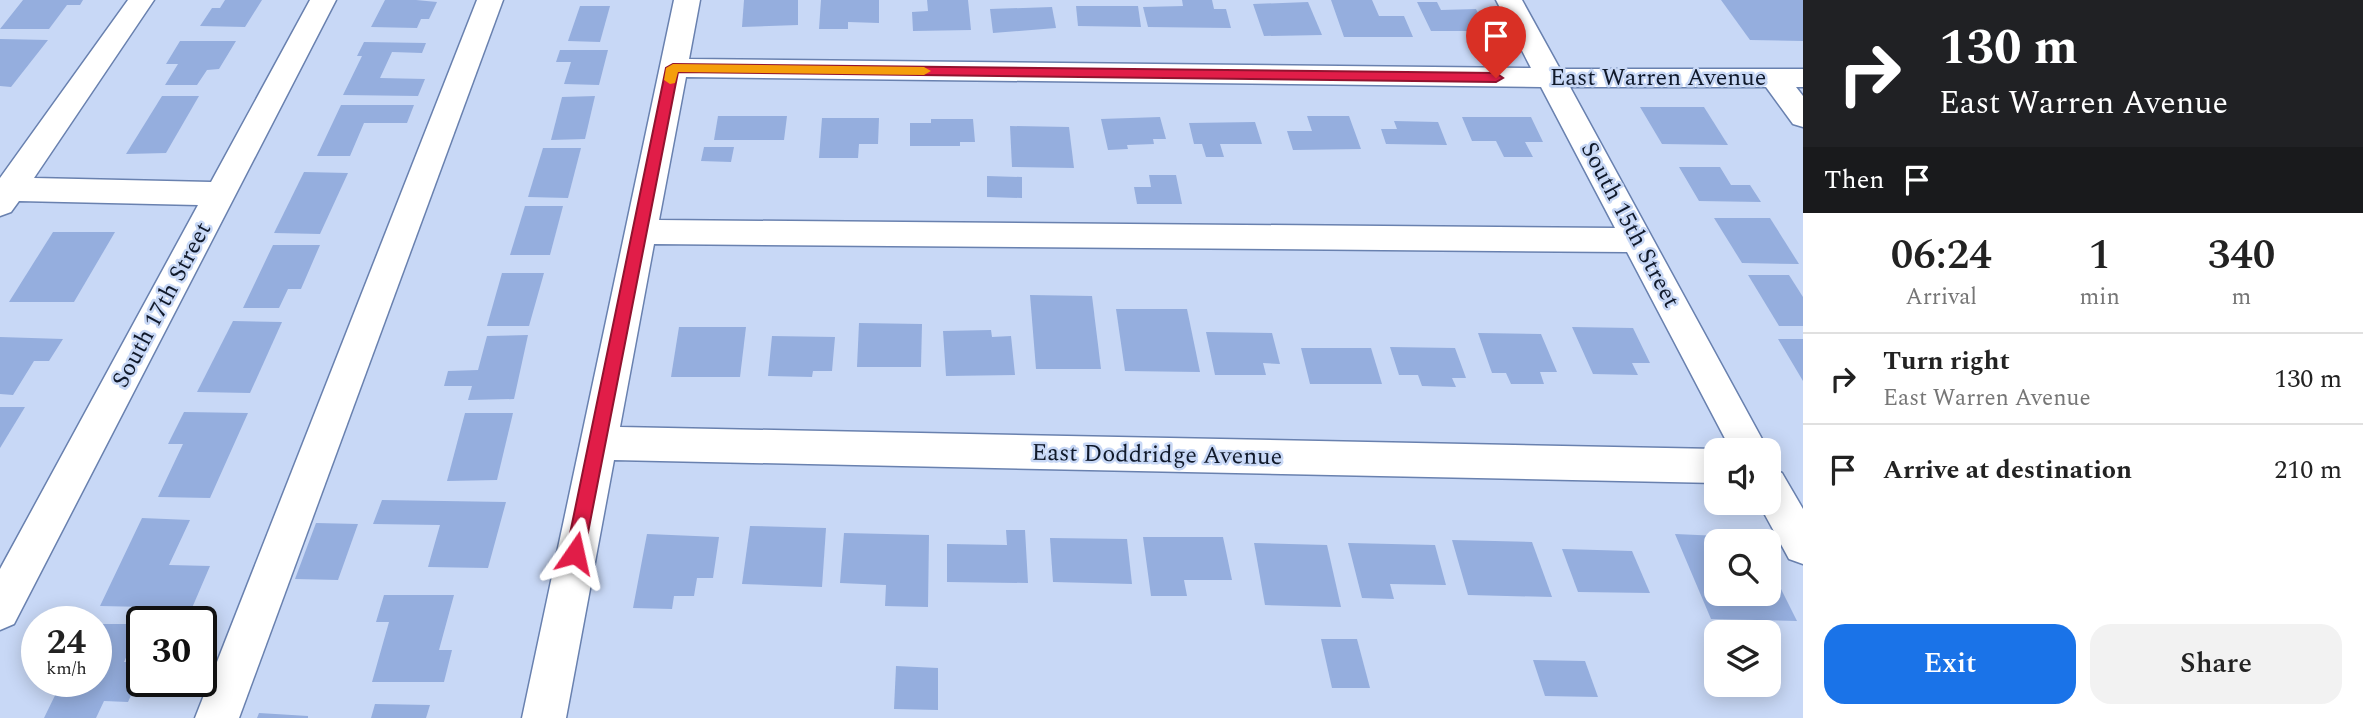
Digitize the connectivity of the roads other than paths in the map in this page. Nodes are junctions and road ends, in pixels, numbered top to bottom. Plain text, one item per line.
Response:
1 (141, 0) edge
2 (323, 0) edge
3 (490, 0) edge
4 (687, 0) edge
5 (1509, 0) edge
6 (673, 68) junction
7 (1551, 78) junction
8 (1774, 78) junction
9 (1803, 78) edge
10 (1803, 117) edge
11 (3, 194) edge
12 (221, 194) junction
13 (640, 232) junction
14 (1638, 240) junction
15 (1744, 438) edge
16 (597, 443) junction
17 (1704, 466) edge
18 (1781, 507) edge
19 (1803, 546) edge
20 (0, 610) edge
21 (217, 718) edge
22 (544, 718) edge

1 - 11 street
2 - 12 street, South 17th Street
3 - 21 street
4 - 6 street
5 - 7 street, South 15th Street
6 - 7 street, East Warren Avenue
6 - 13 street
7 - 8 street, East Warren Avenue
7 - 14 street, South 15th Street
8 - 9 street, East Warren Avenue
8 - 10 street
11 - 12 street
12 - 20 street, South 17th Street
13 - 14 street
13 - 16 street
14 - 15 street, South 15th Street
16 - 17 street, East Doddridge Avenue
16 - 22 street
18 - 19 street

